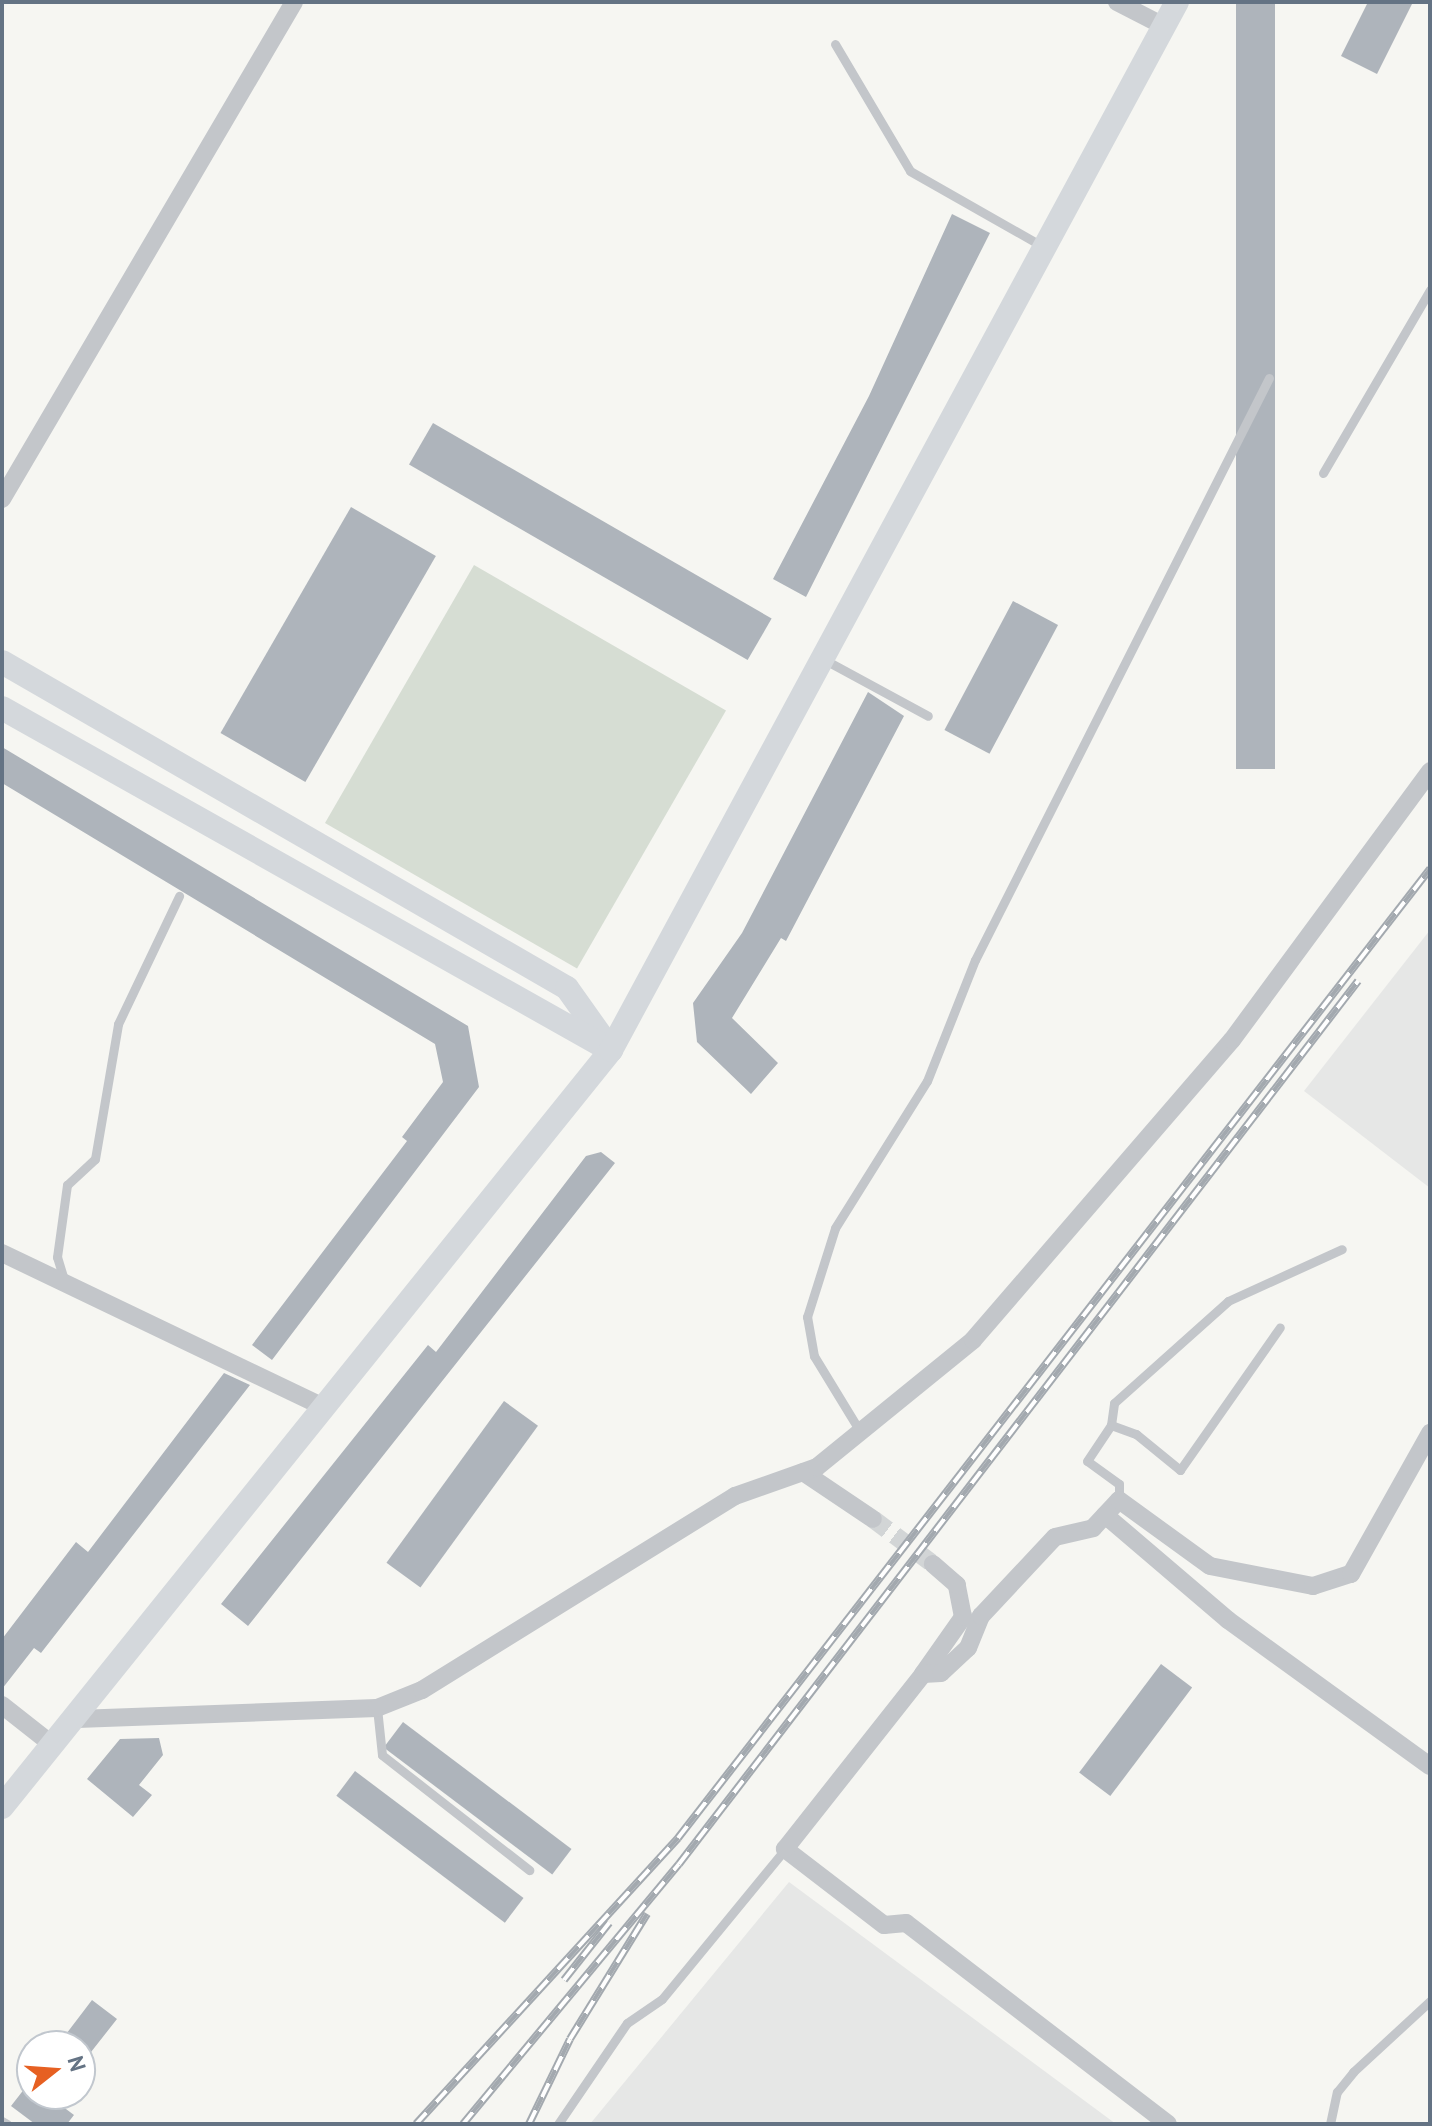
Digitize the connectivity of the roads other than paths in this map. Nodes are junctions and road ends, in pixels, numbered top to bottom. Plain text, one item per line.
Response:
1 (294, 2) edge
2 (1117, 2) edge
3 (1177, 2) edge
4 (1164, 26) junction
5 (835, 44) dead end
6 (1045, 247) junction
7 (1430, 290) edge
8 (1269, 378) dead end
9 (1323, 473) dead end
10 (2, 499) edge
11 (822, 659) junction
12 (2, 662) edge
13 (2, 708) edge
14 (928, 716) dead end
15 (1430, 771) edge
16 (179, 896) dead end
17 (611, 1050) junction
18 (1342, 1249) dead end
19 (2, 1253) edge
20 (65, 1283) junction
21 (1280, 1327) dead end
22 (325, 1408) junction
23 (1111, 1425) junction
24 (861, 1433) junction
25 (1430, 1433) edge
26 (803, 1472) junction
27 (1119, 1500) junction
28 (1105, 1515) junction
29 (873, 1519) tunnel mouth
30 (933, 1564) tunnel mouth
31 (923, 1674) junction
32 (2, 1705) edge
33 (377, 1708) junction
34 (77, 1719) junction
35 (54, 1746) junction
36 (1430, 1766) edge
37 (2, 1807) edge
38 (785, 1849) junction
39 (529, 1870) dead end
40 (1430, 2001) edge
41 (558, 2124) edge
42 (1168, 2124) edge
43 (1330, 2124) edge

1 - 10 street
2 - 4 street
3 - 4 main road
4 - 6 main road
5 - 6 lane
6 - 11 main road
7 - 9 lane
8 - 24 lane
11 - 14 lane
11 - 17 main road
12 - 17 main road
13 - 17 main road
15 - 24 street
16 - 20 lane
17 - 22 main road
18 - 23 lane
19 - 20 street
20 - 22 street
21 - 23 lane
22 - 34 main road
23 - 27 lane
24 - 26 street
25 - 27 street
26 - 29 street
26 - 33 street
27 - 28 street
28 - 31 street
28 - 36 street
30 - 31 street
31 - 38 street
32 - 35 street
33 - 34 street
33 - 39 lane
34 - 35 main road
35 - 37 main road
38 - 41 lane
38 - 42 street
40 - 43 lane

